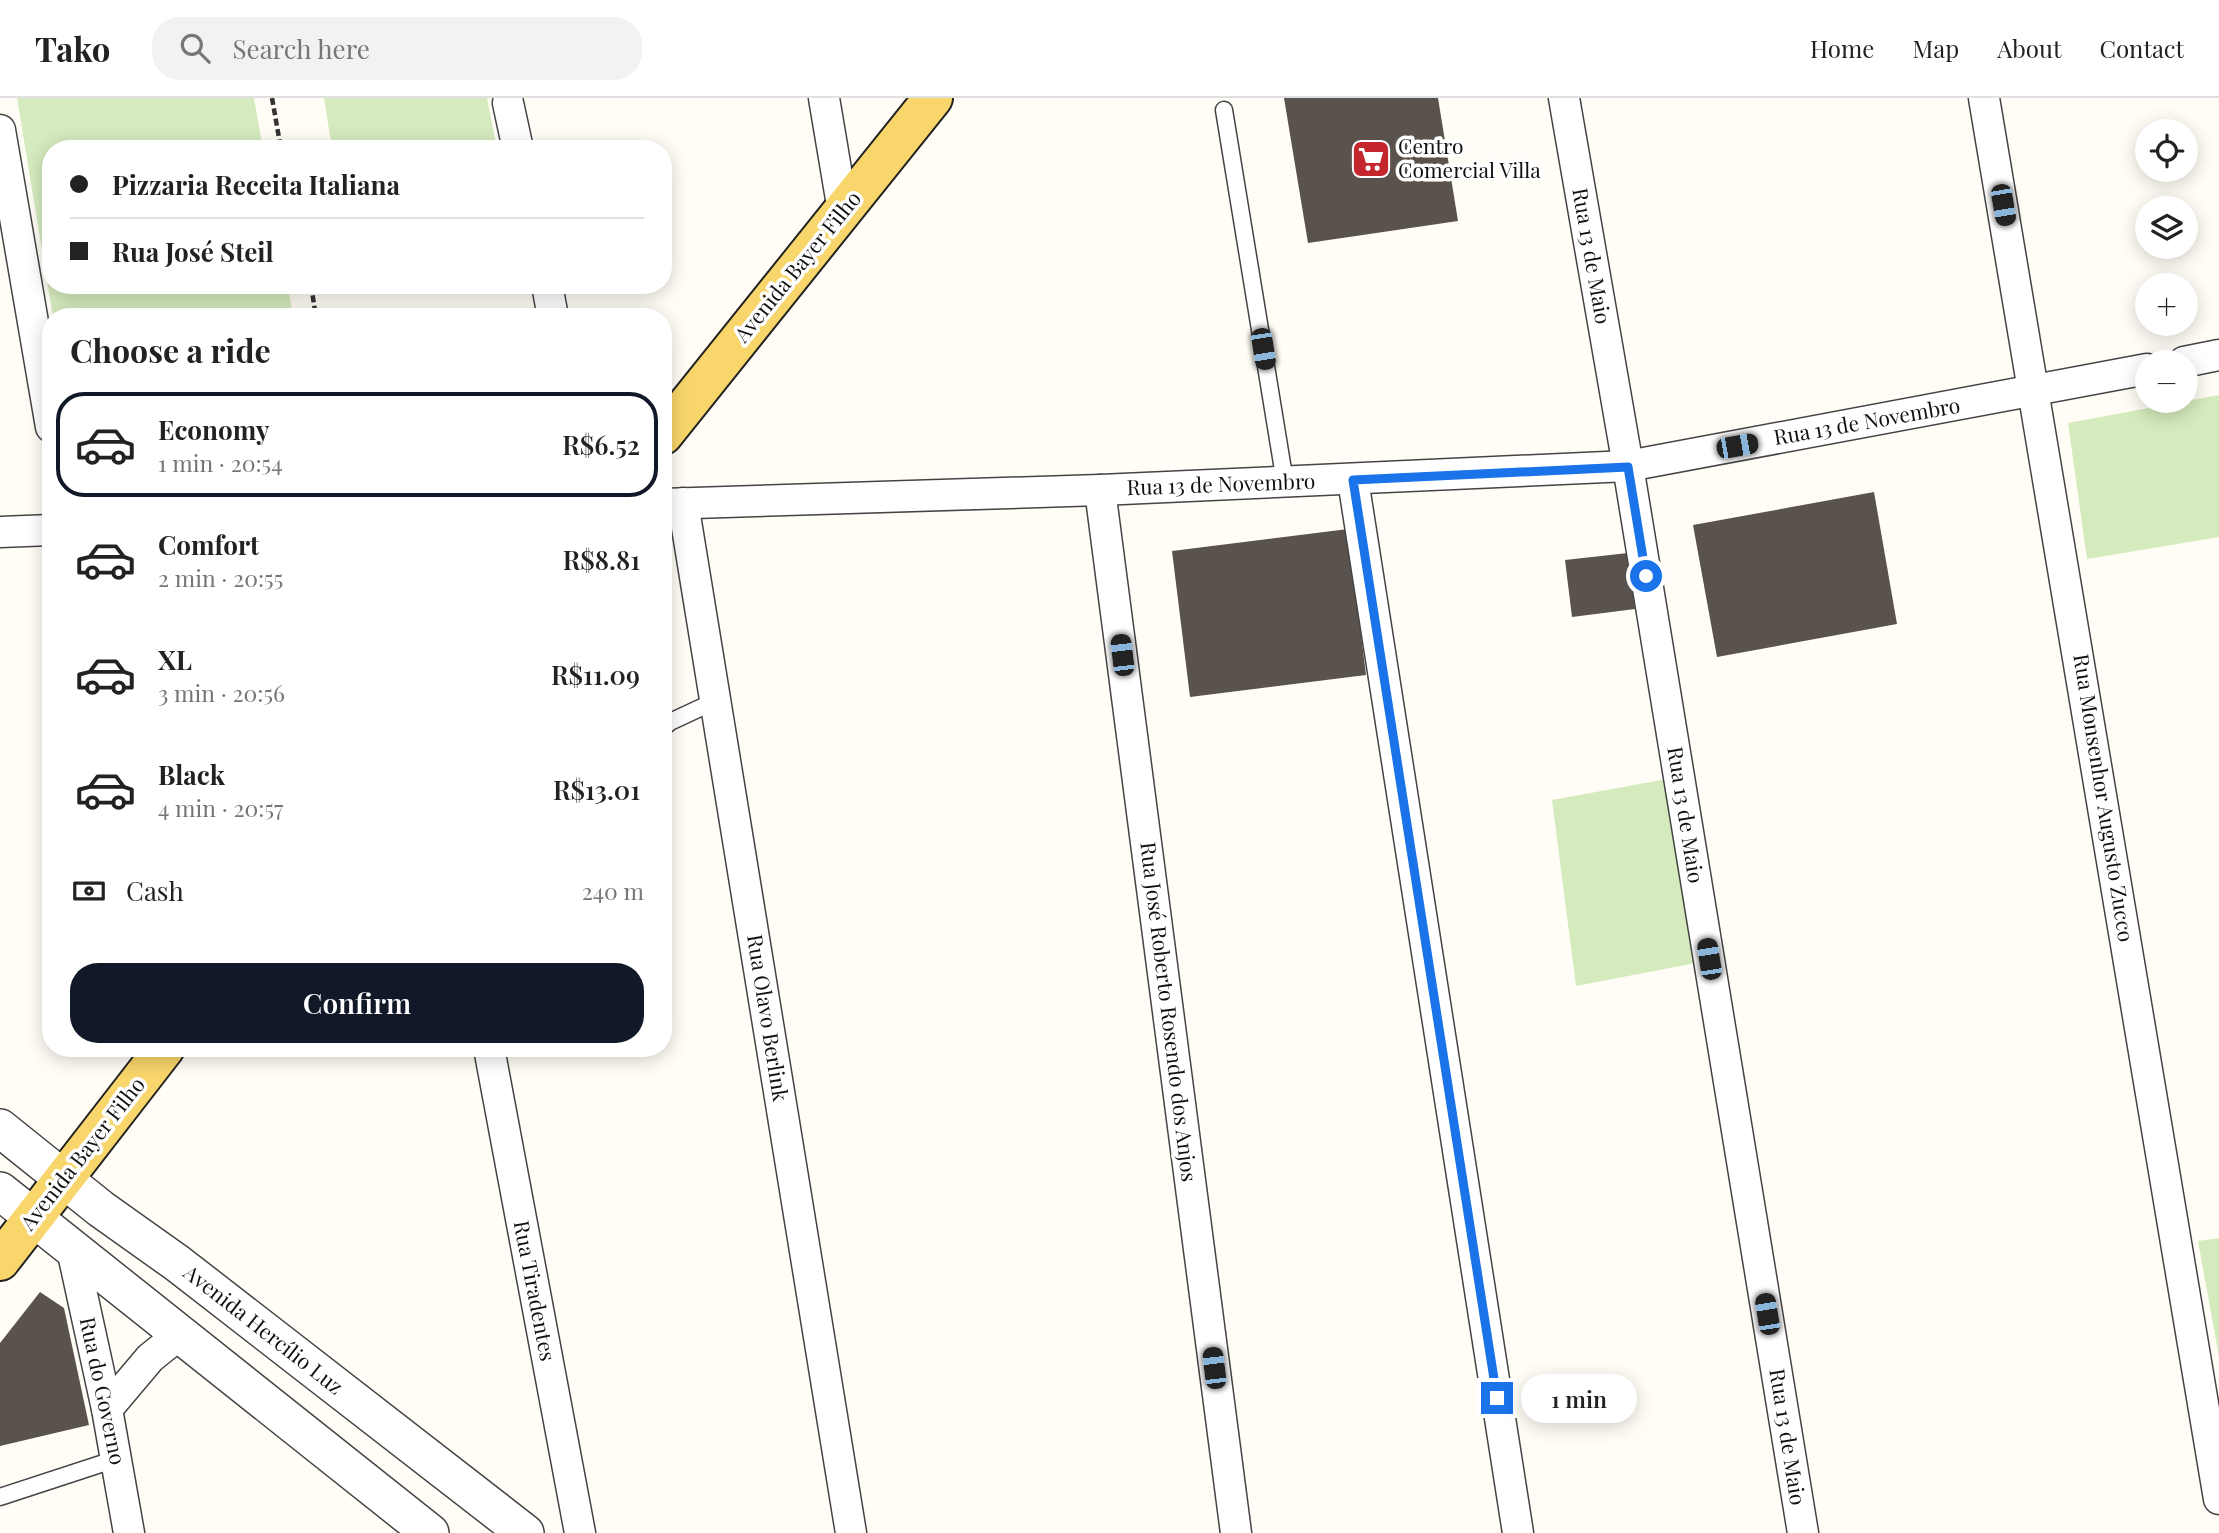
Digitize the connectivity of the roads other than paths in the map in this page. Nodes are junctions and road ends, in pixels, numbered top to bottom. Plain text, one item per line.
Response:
1 (824, 98) edge
2 (933, 98) edge
3 (1564, 98) edge
4 (1984, 98) edge
5 (508, 103) dead end
6 (1224, 110) dead end
7 (0, 130) edge
8 (516, 140) edge
9 (843, 211) junction
10 (2219, 355) edge
11 (2198, 359) edge
12 (2135, 371) edge
13 (42, 375) edge
14 (2035, 391) junction
15 (672, 424) edge
16 (1628, 467) junction
17 (1353, 480) junction
18 (1284, 482) junction
19 (1100, 490) junction
20 (673, 504) edge
21 (42, 530) edge
22 (0, 532) edge
23 (715, 701) junction
24 (672, 723) edge
25 (156, 1057) edge
26 (491, 1057) edge
27 (0, 1128) edge
28 (64, 1180) junction
29 (0, 1191) edge
30 (34, 1218) junction
31 (72, 1249) junction
32 (0, 1261) edge
33 (181, 1333) junction
34 (107, 1409) junction
35 (116, 1459) junction
36 (0, 1497) edge
37 (2219, 1499) edge
38 (129, 1533) edge
39 (430, 1533) edge
40 (525, 1533) edge
41 (580, 1533) edge
42 (851, 1533) edge
43 (1236, 1533) edge
44 (1518, 1533) edge
45 (1803, 1533) edge

1 - 9 street
2 - 9 main road, Avenida Bayer Filho
3 - 16 street, Rua 13 de Maio
4 - 14 street, Rua Monsenhor Augusto Zucco
5 - 8 street
6 - 18 lane
7 - 13 street
9 - 15 main road, Avenida Bayer Filho
10 - 11 street
12 - 14 street, Rua 13 de Novembro
14 - 16 street, Rua 13 de Novembro
14 - 37 street, Rua Monsenhor Augusto Zucco
16 - 17 street, Rua 13 de Novembro
16 - 45 street, Rua 13 de Maio
17 - 18 street, Rua 13 de Novembro
17 - 44 street
18 - 19 street, Rua 13 de Novembro
19 - 20 street, Rua 13 de Novembro
19 - 43 street, Rua José Roberto Rosendo dos Anjos
20 - 23 street, Rua Olavo Berlink
21 - 22 street
23 - 24 lane
23 - 42 street, Rua Olavo Berlink
25 - 28 main road, Avenida Bayer Filho
26 - 41 street, Rua Tiradentes
27 - 28 street, Avenida Hercílio Luz
28 - 30 main road, Avenida Bayer Filho
28 - 40 street, Avenida Hercílio Luz
29 - 30 street
30 - 31 street
30 - 32 main road, Avenida Bayer Filho
31 - 33 street
31 - 34 street, Rua do Governo
33 - 34 street
33 - 39 street
34 - 35 street, Rua do Governo
35 - 36 lane
35 - 38 street, Rua do Governo

